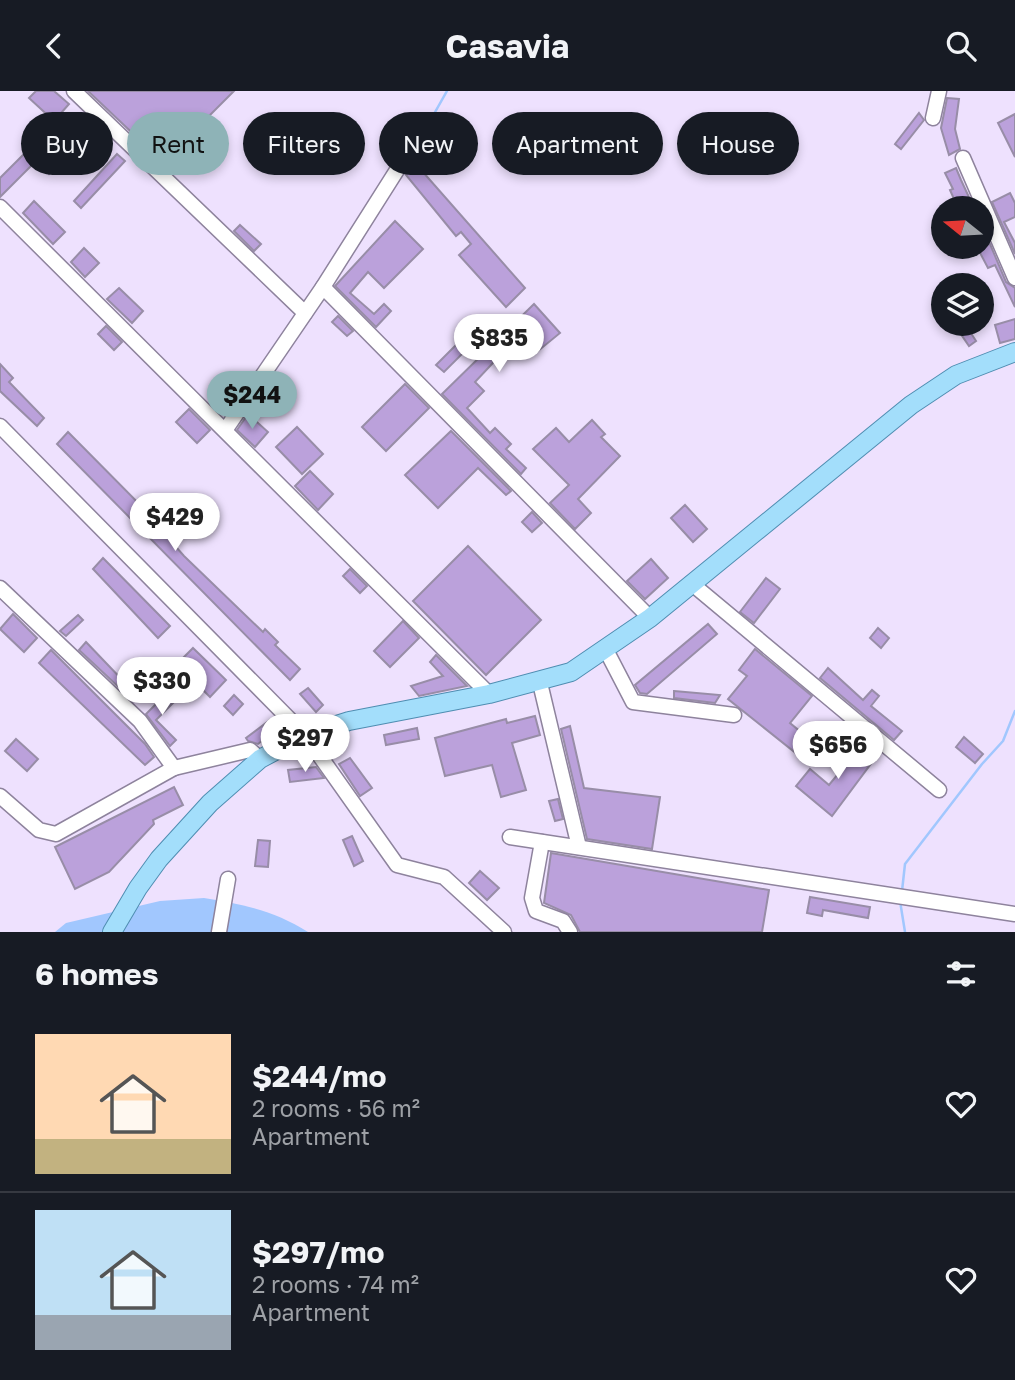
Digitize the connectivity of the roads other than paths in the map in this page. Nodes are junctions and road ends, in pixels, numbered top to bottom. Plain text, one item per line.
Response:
1 (74, 91) edge
2 (939, 91) edge
3 (933, 118) dead end
4 (963, 158) dead end
5 (394, 175) edge
6 (0, 207) edge
7 (1015, 278) edge
8 (323, 287) junction
9 (305, 313) junction
10 (1015, 352) edge
11 (0, 426) edge
12 (226, 429) junction
13 (691, 583) junction
14 (0, 589) edge
15 (650, 618) junction
16 (606, 650) junction
17 (540, 683) junction
18 (489, 694) junction
19 (734, 715) dead end
20 (305, 736) junction
21 (260, 759) junction
22 (174, 768) junction
23 (939, 790) dead end
24 (0, 796) edge
25 (510, 837) dead end
26 (542, 842) junction
27 (579, 847) junction
28 (228, 879) dead end
29 (1015, 914) edge
30 (112, 932) edge
31 (219, 932) edge
32 (504, 932) edge
33 (570, 932) edge

1 - 9 street
2 - 3 street
4 - 7 street
5 - 8 street
6 - 12 street
8 - 9 street
8 - 15 street
9 - 12 street
10 - 13 main road
11 - 20 street
12 - 18 street
13 - 15 main road
13 - 23 street
14 - 22 street
15 - 16 main road
16 - 17 main road
16 - 19 street
17 - 18 main road
17 - 27 street
18 - 20 main road
20 - 21 main road
20 - 32 street
21 - 22 street
21 - 30 main road
22 - 24 street
25 - 26 street
26 - 27 street
26 - 33 street
27 - 29 street
28 - 31 street

